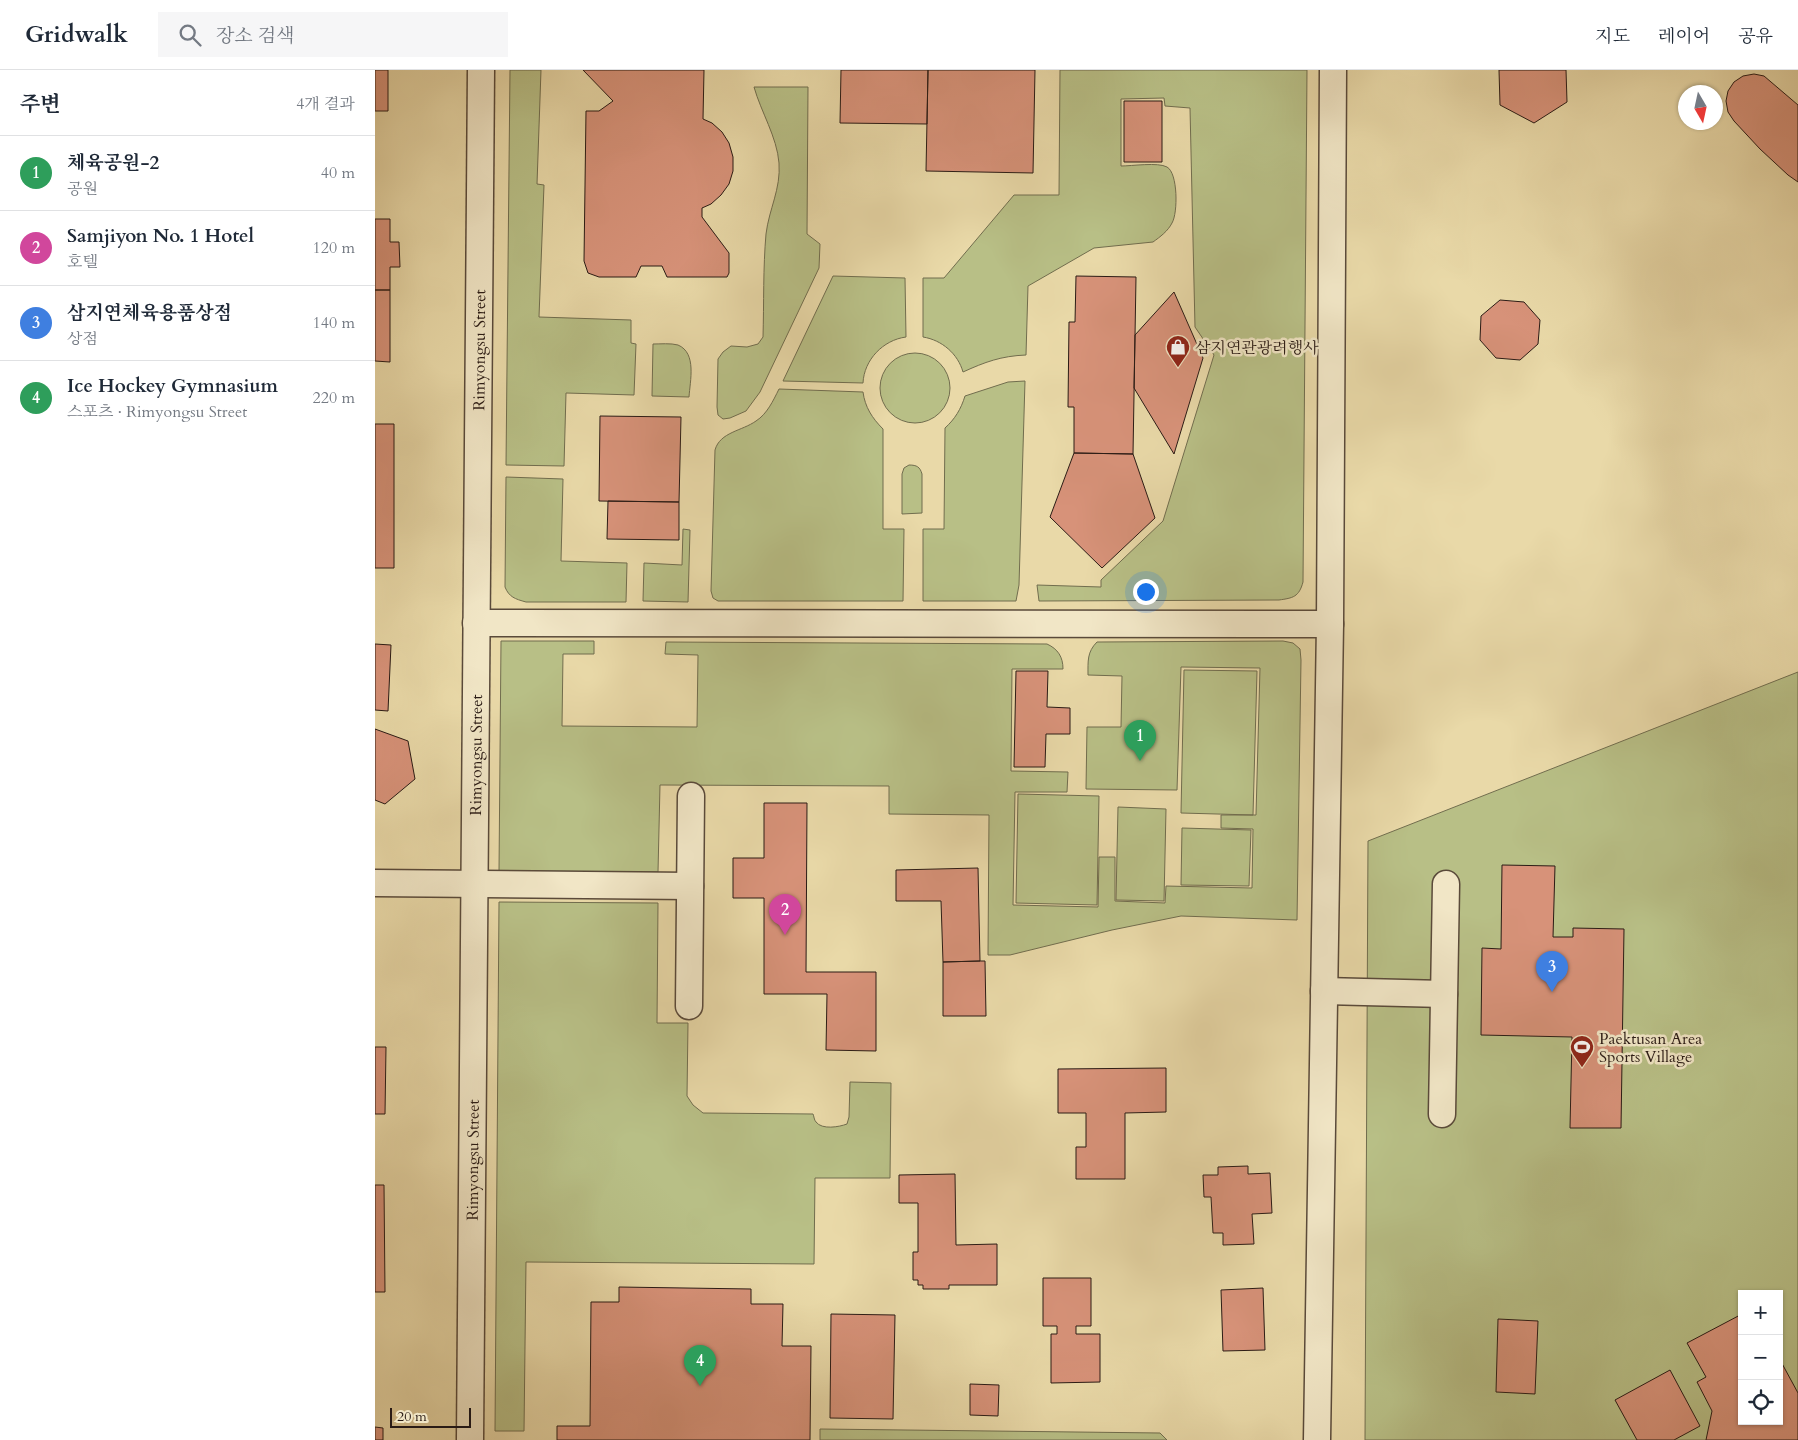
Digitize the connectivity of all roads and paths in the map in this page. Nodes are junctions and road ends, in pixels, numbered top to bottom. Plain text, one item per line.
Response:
1 (481, 70) edge
2 (1333, 70) edge
3 (477, 623) junction
4 (1330, 624) junction
5 (691, 796) dead end
6 (375, 882) edge
7 (474, 884) junction
8 (1446, 884) dead end
9 (690, 886) junction
10 (1324, 991) junction
11 (1444, 994) junction
12 (689, 1006) dead end
13 (1442, 1114) dead end
14 (470, 1440) edge
15 (1317, 1440) edge

1 - 3 street, Rimyongsu Street
2 - 4 street
3 - 4 street
3 - 7 street, Rimyongsu Street
4 - 10 street
5 - 9 street
6 - 7 street
7 - 9 street
7 - 14 street, Rimyongsu Street
8 - 11 street
9 - 12 street
10 - 11 street
10 - 15 street
11 - 13 street

